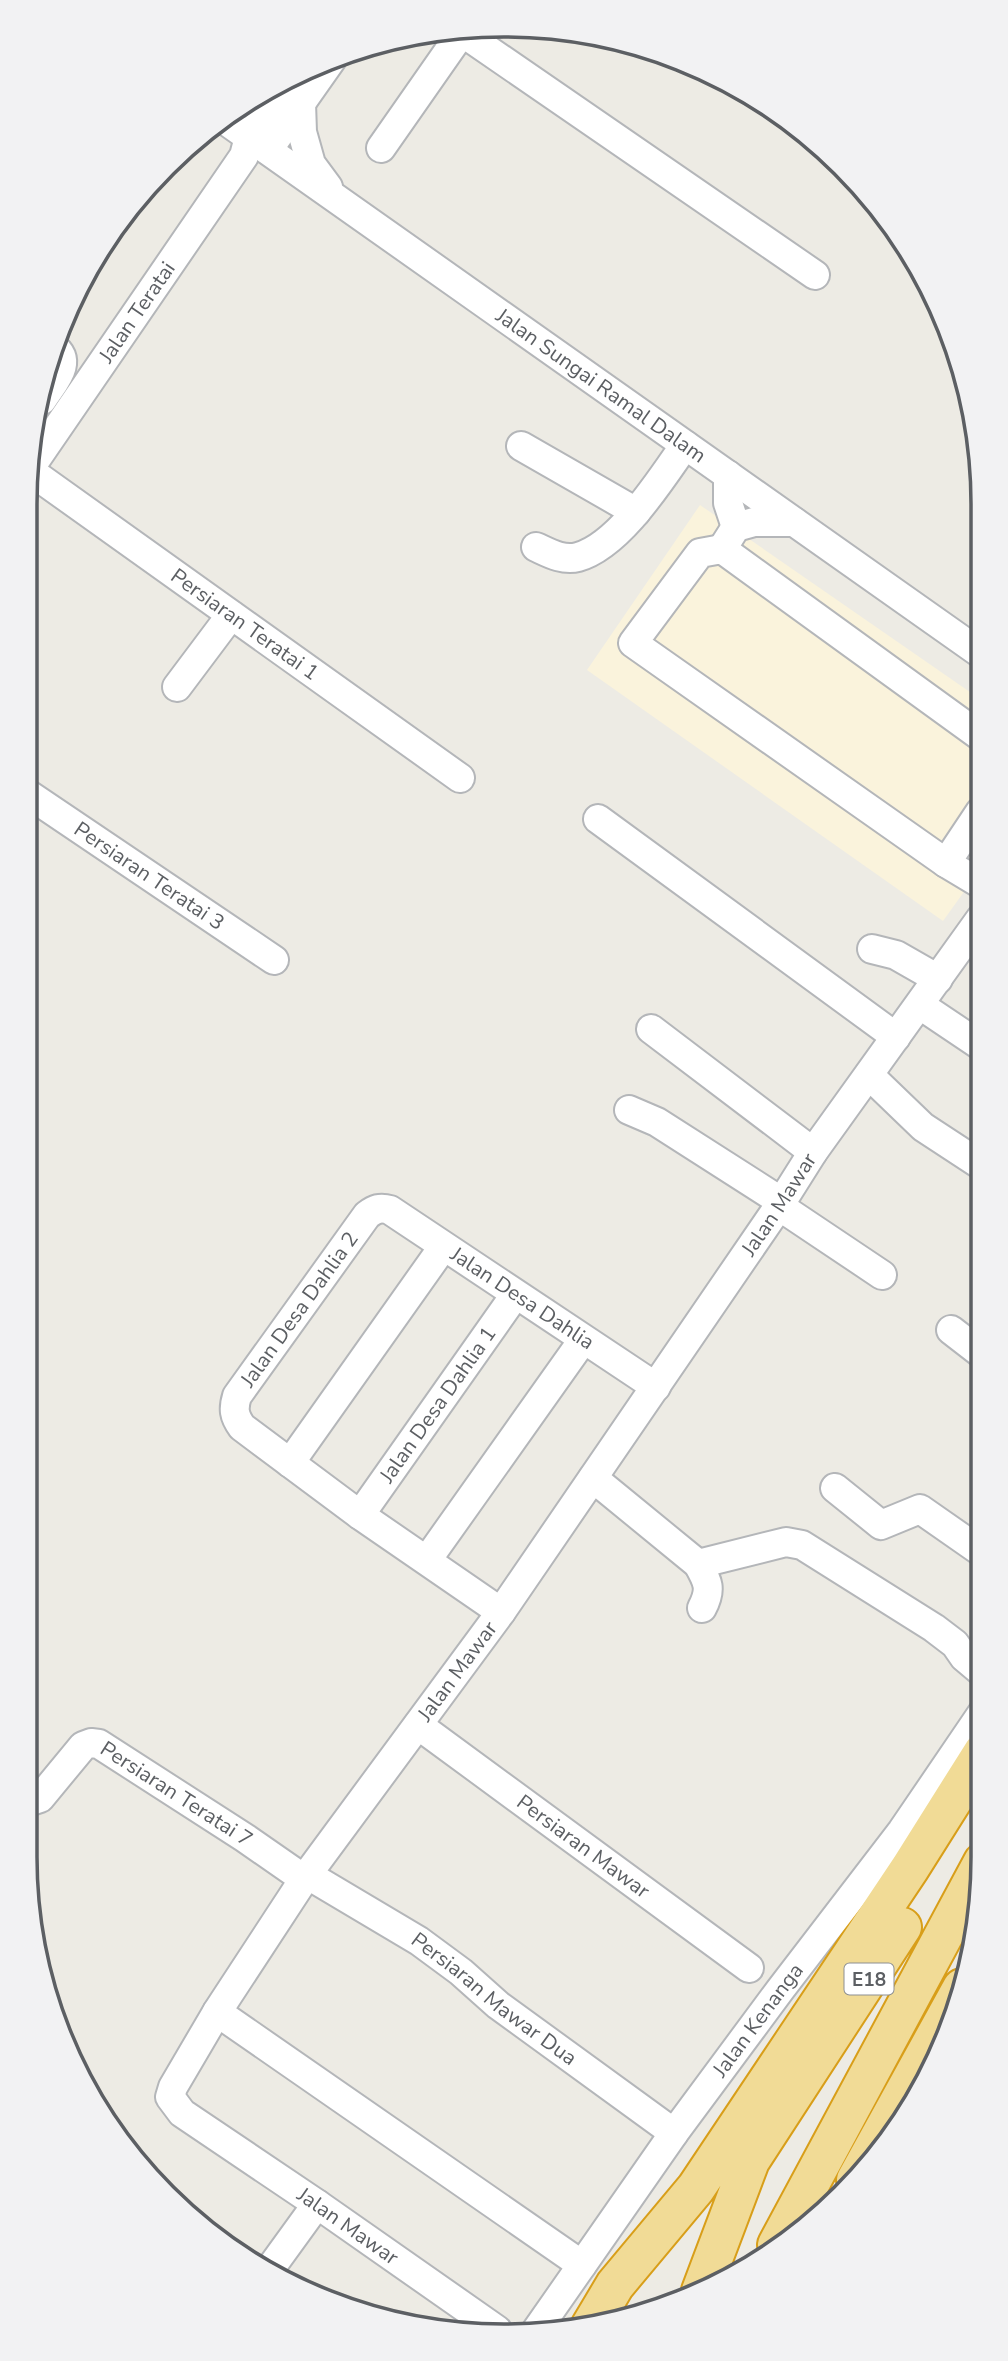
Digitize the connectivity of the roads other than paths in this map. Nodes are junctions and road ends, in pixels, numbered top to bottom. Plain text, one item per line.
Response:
1 (471, 38) edge
2 (452, 40) edge
3 (291, 90) edge
4 (230, 125) edge
5 (254, 148) junction
6 (381, 148) dead end
7 (336, 198) junction
8 (815, 275) dead end
9 (62, 355) edge
10 (53, 382) edge
11 (685, 445) junction
12 (521, 446) dead end
13 (40, 455) edge
14 (38, 475) edge
15 (728, 475) junction
16 (636, 512) junction
17 (794, 522) junction
18 (729, 538) junction
19 (537, 547) dead end
20 (231, 615) junction
21 (971, 647) edge
22 (177, 687) dead end
23 (971, 729) edge
24 (460, 778) dead end
25 (37, 801) edge
26 (598, 819) dead end
27 (971, 826) edge
28 (946, 863) junction
29 (971, 878) edge
30 (971, 932) edge
31 (872, 949) dead end
32 (274, 960) dead end
33 (938, 979) junction
34 (920, 1005) junction
35 (651, 1029) dead end
36 (896, 1037) junction
37 (971, 1039) edge
38 (869, 1075) junction
39 (629, 1110) dead end
40 (813, 1152) junction
41 (971, 1158) edge
42 (780, 1204) junction
43 (390, 1210) joint
44 (443, 1247) junction
45 (882, 1275) dead end
46 (515, 1295) junction
47 (951, 1330) dead end
48 (583, 1340) junction
49 (971, 1345) edge
50 (656, 1387) junction
51 (290, 1464) junction
52 (593, 1478) junction
53 (835, 1488) dead end
54 (360, 1515) junction
55 (971, 1545) edge
56 (427, 1560) junction
57 (698, 1564) junction
58 (702, 1608) dead end
59 (501, 1612) junction
60 (971, 1663) edge
61 (418, 1725) junction
62 (971, 1730) edge
63 (971, 1771) edge
64 (37, 1799) edge
65 (971, 1813) edge
66 (306, 1877) junction
67 (970, 1886) edge
68 (749, 1968) dead end
69 (217, 2012) junction
70 (937, 2034) edge
71 (885, 2128) edge
72 (674, 2133) junction
73 (317, 2204) junction
74 (785, 2230) edge
75 (274, 2264) edge
76 (583, 2264) junction
77 (707, 2278) edge
78 (596, 2315) edge
79 (542, 2322) edge
80 (488, 2323) edge

1 - 8 street
2 - 6 street
3 - 5 street, Jalan Teratai
3 - 7 street
4 - 5 street, Jalan Sungai Ramal Dalam
5 - 7 street, Jalan Sungai Ramal Dalam
5 - 13 street, Jalan Teratai
7 - 11 street, Jalan Sungai Ramal Dalam
9 - 10 street
11 - 15 street, Jalan Sungai Ramal Dalam
11 - 16 street
12 - 16 street
14 - 20 street, Persiaran Teratai 1
15 - 17 street, Jalan Sungai Ramal Dalam
15 - 18 street
16 - 19 street
17 - 18 street
17 - 21 street, Jalan Sungai Ramal Dalam
18 - 23 street
18 - 28 street
20 - 22 street
20 - 24 street, Persiaran Teratai 1
25 - 32 street, Persiaran Teratai 3
26 - 36 street
27 - 28 street
28 - 29 street
30 - 33 street, Jalan Mawar
31 - 33 street
33 - 34 street, Jalan Mawar
34 - 36 street, Jalan Mawar
34 - 37 street
35 - 40 street
36 - 38 street, Jalan Mawar
38 - 40 street, Jalan Mawar
38 - 41 street
39 - 42 street
40 - 42 street, Jalan Mawar
42 - 45 street
42 - 50 street, Jalan Mawar
43 - 44 street, Jalan Desa Dahlia
43 - 51 street, Jalan Desa Dahlia 2
44 - 46 street, Jalan Desa Dahlia
44 - 51 street
46 - 48 street, Jalan Desa Dahlia
46 - 54 street, Jalan Desa Dahlia 1
47 - 49 street
48 - 50 street, Jalan Desa Dahlia
48 - 56 street
50 - 52 street, Jalan Mawar
51 - 54 street
52 - 57 street
52 - 59 street, Jalan Mawar
53 - 55 street
54 - 56 street
56 - 59 street
57 - 58 street
57 - 60 street
59 - 61 street, Jalan Mawar
61 - 66 street, Jalan Mawar
61 - 68 street, Persiaran Mawar
62 - 72 street, Jalan Kenanga
63 - 78 highway
64 - 66 street, Persiaran Teratai 7
65 - 77 highway, E18
66 - 69 street, Jalan Mawar
66 - 72 street, Persiaran Mawar Dua
67 - 74 highway, E18
69 - 73 street, Jalan Mawar
69 - 76 street
70 - 71 highway
72 - 76 street, Jalan Kenanga
73 - 75 street
73 - 80 street, Jalan Mawar
76 - 79 street, Jalan Kenanga

